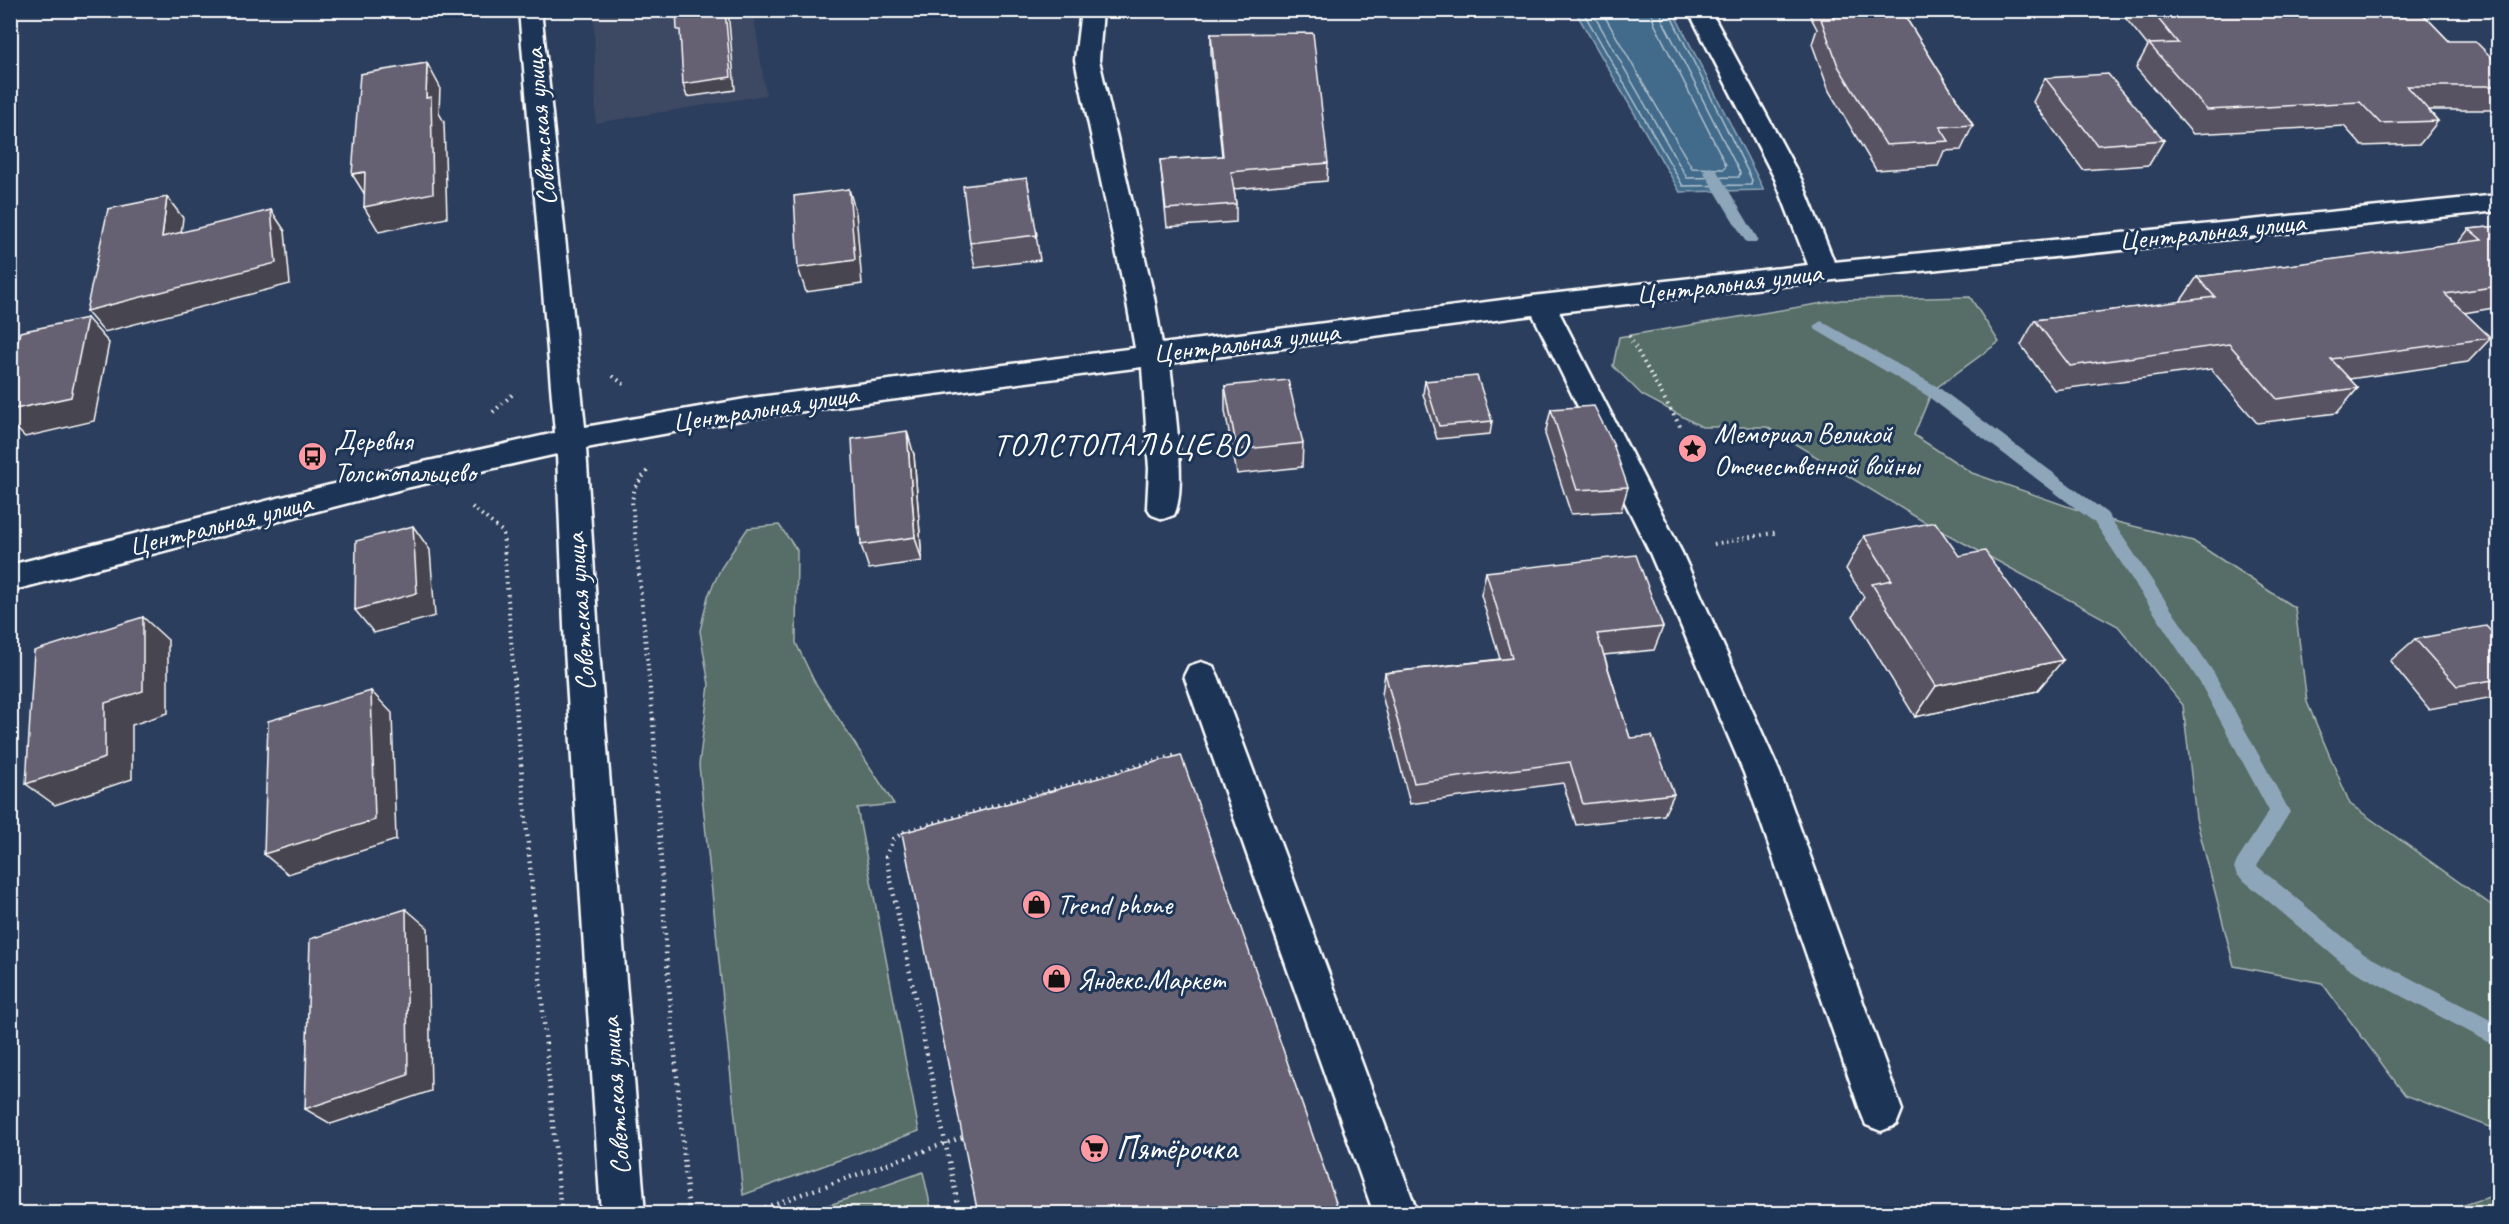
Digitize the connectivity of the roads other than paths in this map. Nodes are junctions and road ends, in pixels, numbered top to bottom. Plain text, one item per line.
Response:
1 (530, 10) edge
2 (1092, 10) edge
3 (1699, 10) edge
4 (2499, 203) edge
5 (1824, 272) junction
6 (1541, 304) junction
7 (1152, 354) junction
8 (571, 440) junction
9 (1163, 507) dead end
10 (10, 578) edge
11 (1201, 676) dead end
12 (1881, 1110) dead end
13 (623, 1214) edge
14 (1396, 1214) edge

1 - 8 street, Советская улица
2 - 7 street
3 - 5 street
4 - 5 street, Центральная улица
5 - 6 street, Центральная улица
6 - 7 street, Центральная улица
6 - 12 street
7 - 8 street, Центральная улица
7 - 9 street
8 - 10 street, Центральная улица
8 - 13 street, Советская улица
11 - 14 street

